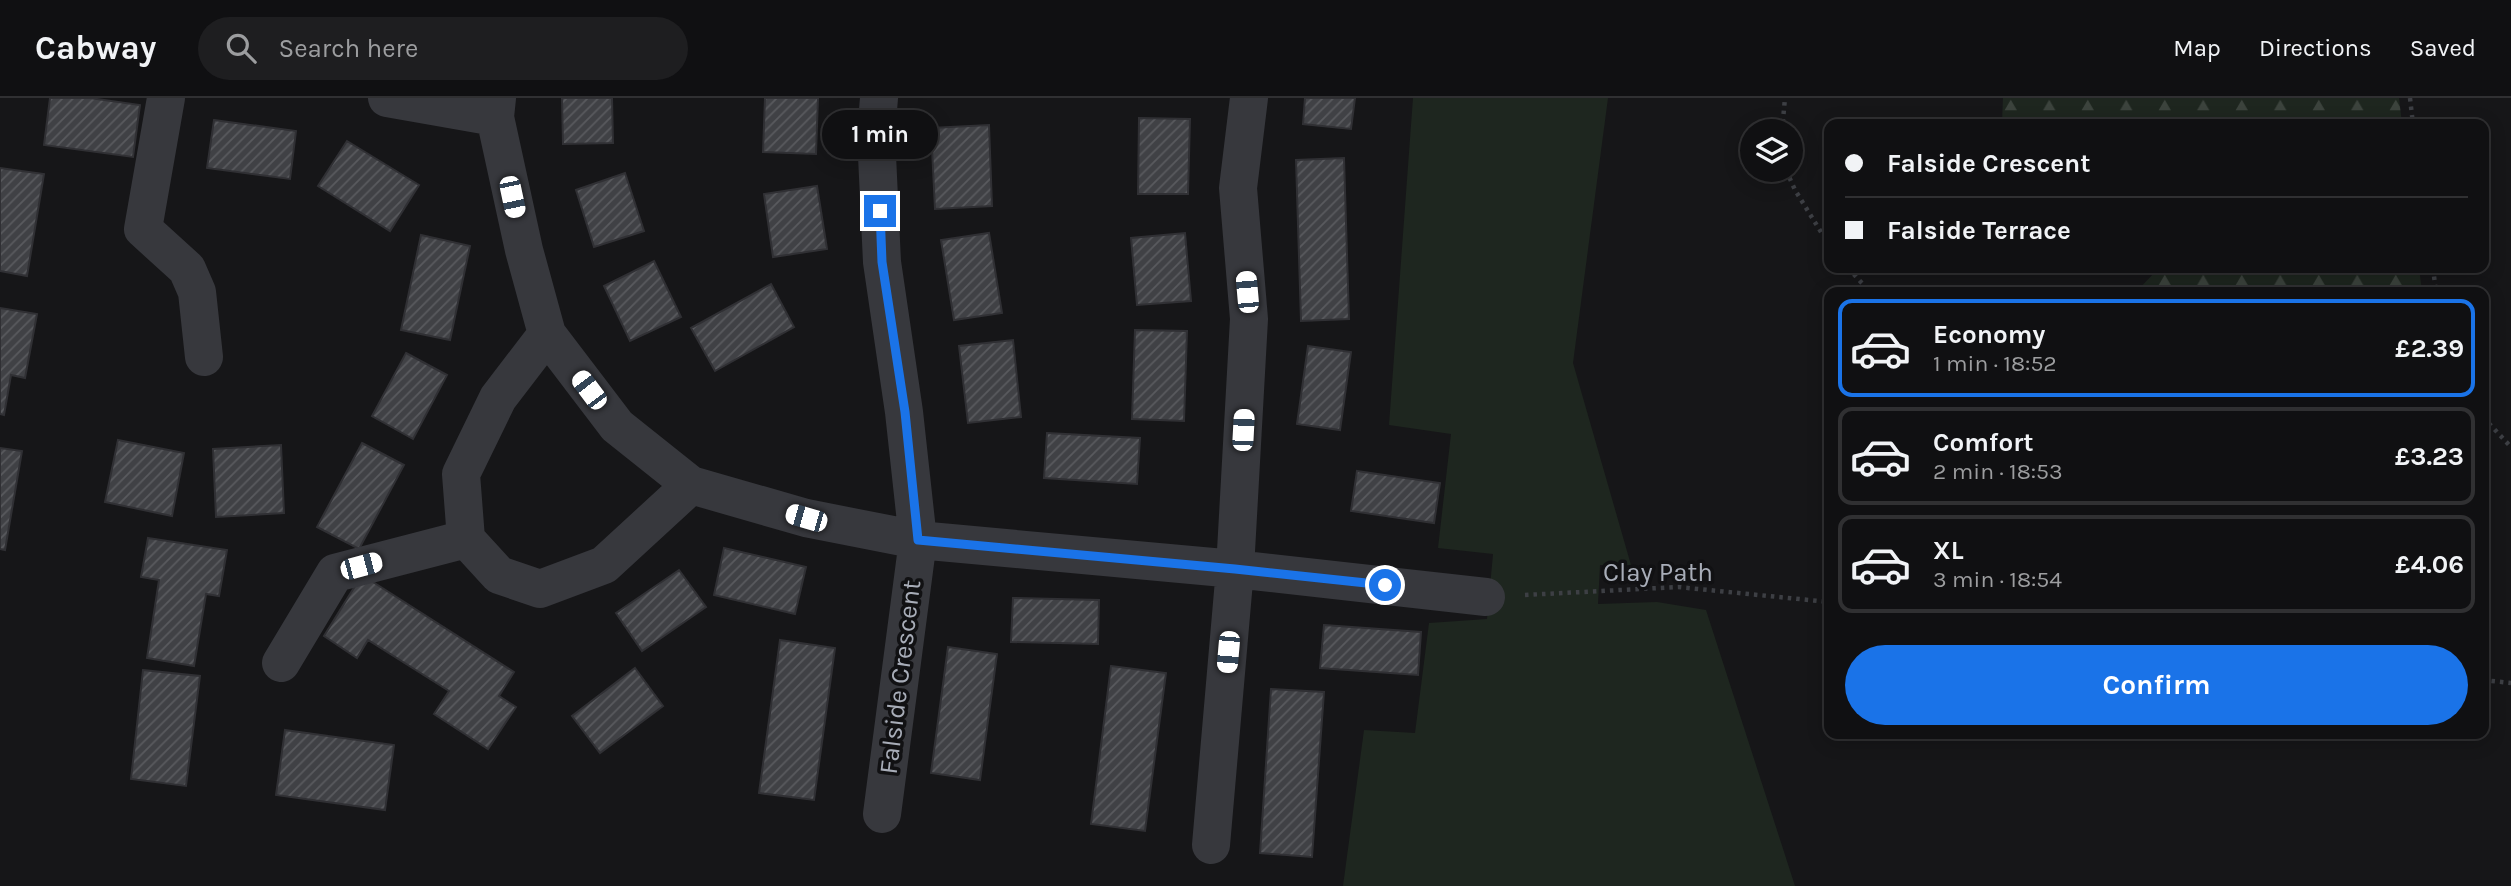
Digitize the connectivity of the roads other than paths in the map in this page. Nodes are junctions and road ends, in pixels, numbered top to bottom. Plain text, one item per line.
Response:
1 (166, 98) edge
2 (387, 98) edge
3 (879, 98) edge
4 (1249, 98) edge
5 (496, 107) edge
6 (547, 334) junction
7 (204, 357) dead end
8 (691, 485) junction
9 (466, 539) junction
10 (918, 540) junction
11 (1235, 569) junction
12 (1486, 597) road end
13 (281, 663) dead end
14 (882, 814) dead end
15 (1211, 845) dead end

1 - 7 street
2 - 5 street
3 - 10 street, Falside Crescent
4 - 11 street
5 - 6 street
6 - 8 street
6 - 9 street
8 - 9 street
8 - 10 street
9 - 13 street
10 - 11 street
10 - 14 street, Falside Crescent
11 - 12 street
11 - 15 street

